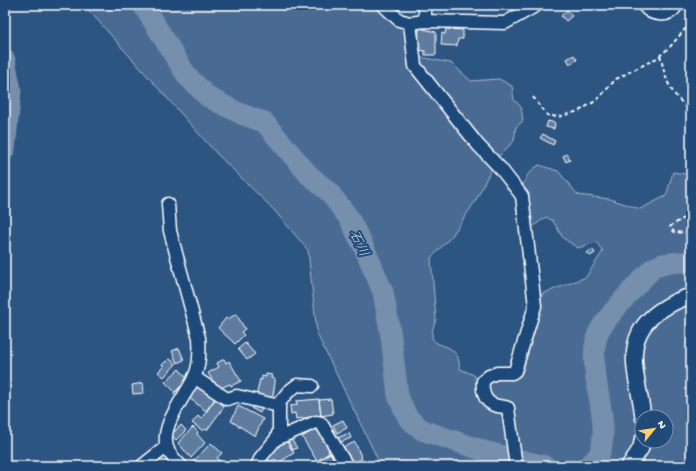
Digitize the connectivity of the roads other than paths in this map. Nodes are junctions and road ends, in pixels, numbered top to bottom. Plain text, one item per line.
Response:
1 (384, 5) edge
2 (425, 5) edge
3 (537, 5) edge
4 (643, 5) edge
5 (677, 5) edge
6 (425, 21) junction
7 (410, 23) junction
8 (168, 204) dead end
9 (691, 296) edge
10 (194, 377) junction
11 (312, 386) dead end
12 (279, 406) junction
13 (642, 409) edge
14 (276, 439) junction
15 (166, 447) junction
16 (640, 449) edge
17 (142, 466) edge
18 (181, 466) edge
19 (257, 466) edge
20 (347, 466) edge
21 (516, 466) edge
22 (629, 466) edge

1 - 7 street
2 - 6 street
3 - 6 street
4 - 5 street
6 - 7 street
7 - 21 street
8 - 10 street
9 - 13 main road
10 - 12 street
10 - 15 street
11 - 12 street
12 - 14 street
14 - 19 street
14 - 20 street
15 - 17 street
15 - 18 street
16 - 22 main road

